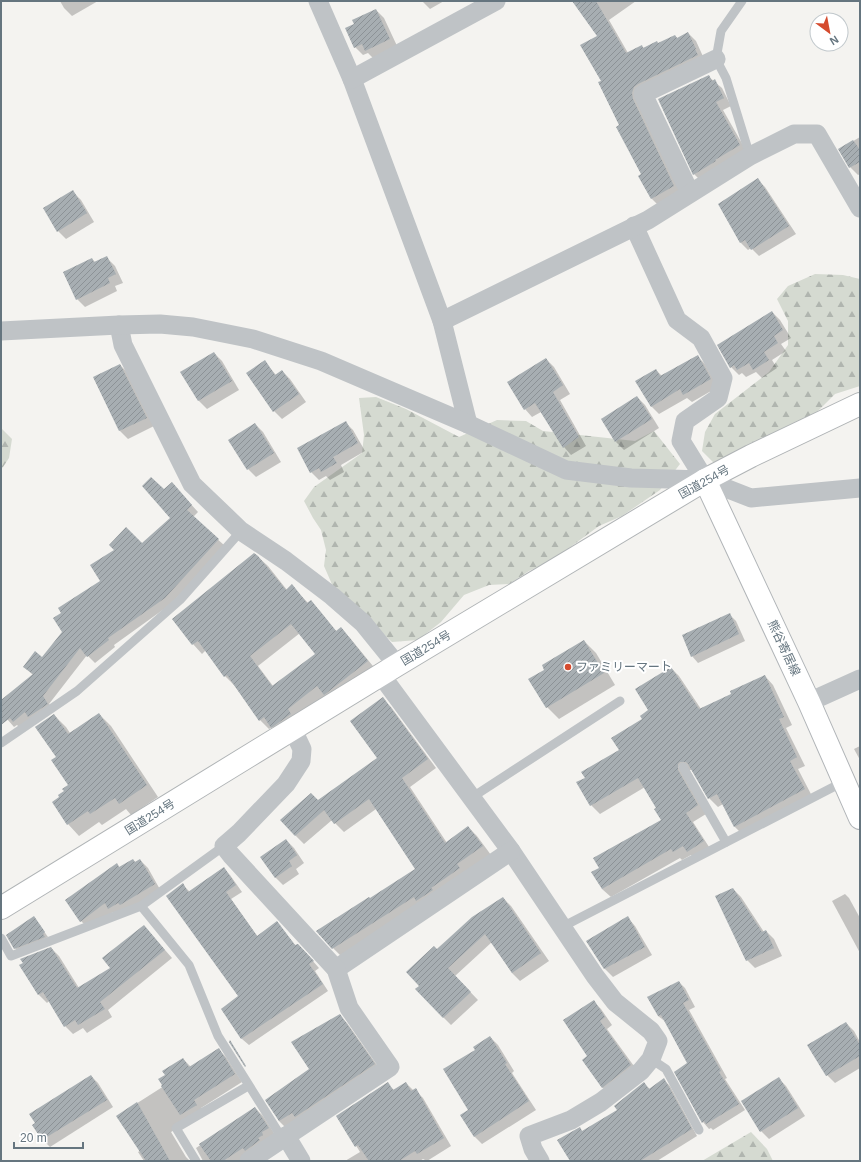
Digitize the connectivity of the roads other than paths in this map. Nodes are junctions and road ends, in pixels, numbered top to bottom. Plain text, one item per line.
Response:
1 (318, 1) edge
2 (496, 1) edge
3 (742, 1) edge
4 (716, 59) junction
5 (352, 79) junction
6 (750, 156) junction
7 (690, 193) junction
8 (858, 202) edge
9 (634, 226) junction
10 (442, 321) junction
11 (119, 325) junction
12 (1, 330) edge
13 (860, 404) edge
14 (468, 424) junction
15 (706, 480) junction
16 (860, 488) edge
17 (241, 530) junction
18 (389, 670) junction
19 (860, 679) edge
20 (620, 701) dead end
21 (809, 702) junction
22 (293, 730) junction
23 (1, 743) edge
24 (683, 767) dead end
25 (845, 781) junction
26 (471, 798) junction
27 (860, 818) edge
28 (726, 842) junction
29 (224, 846) junction
30 (511, 851) junction
31 (141, 906) junction
32 (1, 908) edge
33 (562, 927) junction
34 (1, 938) edge
35 (336, 969) junction
36 (651, 1058) junction
37 (248, 1086) junction
38 (699, 1130) dead end
39 (284, 1137) junction
40 (196, 1161) edge
41 (249, 1161) edge
42 (301, 1161) edge
43 (540, 1161) edge

1 - 5 street
2 - 5 street
3 - 4 lane
4 - 6 lane
4 - 7 street
5 - 10 street
6 - 7 street
6 - 8 street
7 - 9 street
9 - 10 street
9 - 15 street
10 - 14 street
11 - 12 street
11 - 14 street
11 - 17 street
13 - 15 main road, 国道254号
14 - 15 street
15 - 16 street
15 - 18 main road, 国道254号
15 - 21 main road, 熊谷寄居線
17 - 18 street
17 - 23 lane
18 - 22 main road, 国道254号
18 - 26 street
19 - 21 street
20 - 26 lane
21 - 25 main road, 熊谷寄居線
22 - 29 street
22 - 32 main road, 国道254号
24 - 28 lane
25 - 27 main road, 熊谷寄居線
25 - 28 lane
26 - 30 street
28 - 33 lane
29 - 31 lane
29 - 35 street
30 - 33 street
30 - 35 street
31 - 34 lane
31 - 37 lane
33 - 36 street
35 - 39 street
36 - 38 lane
36 - 43 street
37 - 39 lane
37 - 40 lane
39 - 41 street
39 - 42 street

